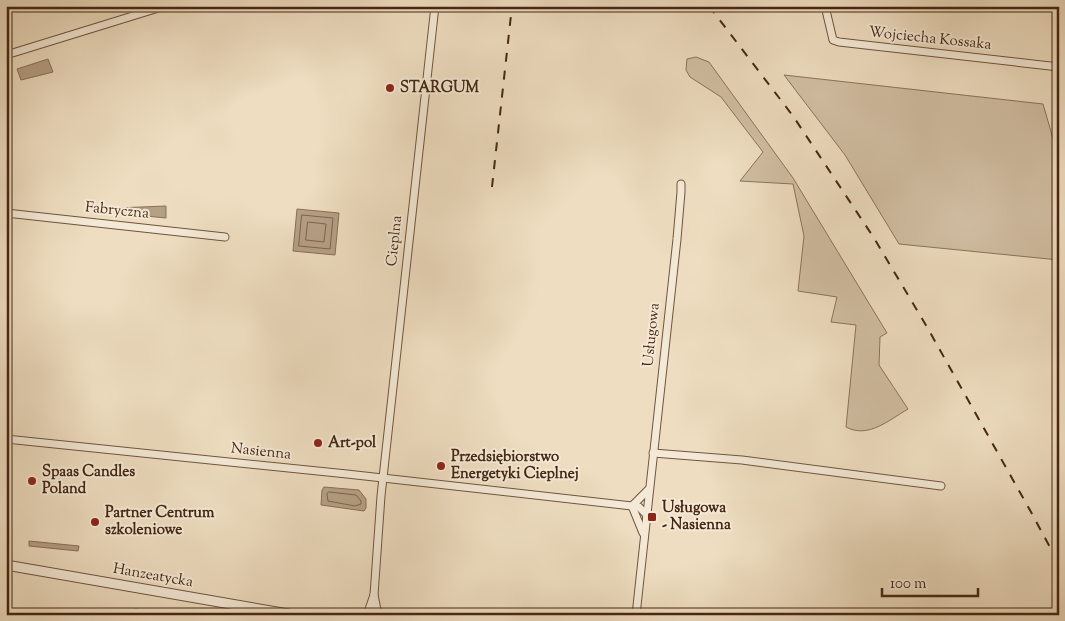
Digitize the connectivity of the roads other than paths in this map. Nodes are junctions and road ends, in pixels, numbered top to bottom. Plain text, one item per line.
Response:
1 (164, 6) edge
2 (435, 6) edge
3 (825, 6) edge
4 (6, 55) edge
5 (1059, 67) edge
6 (680, 184) dead end
7 (6, 214) edge
8 (225, 237) dead end
9 (6, 439) edge
10 (653, 453) junction
11 (383, 478) junction
12 (941, 486) dead end
13 (649, 489) junction
14 (632, 506) junction
15 (646, 514) junction
16 (644, 536) junction
17 (6, 565) edge
18 (374, 595) junction
19 (294, 615) edge
20 (368, 615) edge
21 (377, 615) edge
22 (636, 615) edge

1 - 4 street
2 - 11 street, Cieplna
3 - 5 street, Wojciecha Kossaka
6 - 10 street, Usługowa
7 - 8 street, Fabryczna
9 - 11 street, Nasienna
10 - 12 street
10 - 13 street, Usługowa
11 - 14 street, Nasienna
11 - 18 street, Cieplna
13 - 14 street
13 - 15 street, Usługowa
14 - 15 street
14 - 16 street, Usługowa
15 - 16 street, Usługowa
16 - 22 street, Usługowa
17 - 19 street, Hanzeatycka
18 - 20 street
18 - 21 street
20 - 21 street

